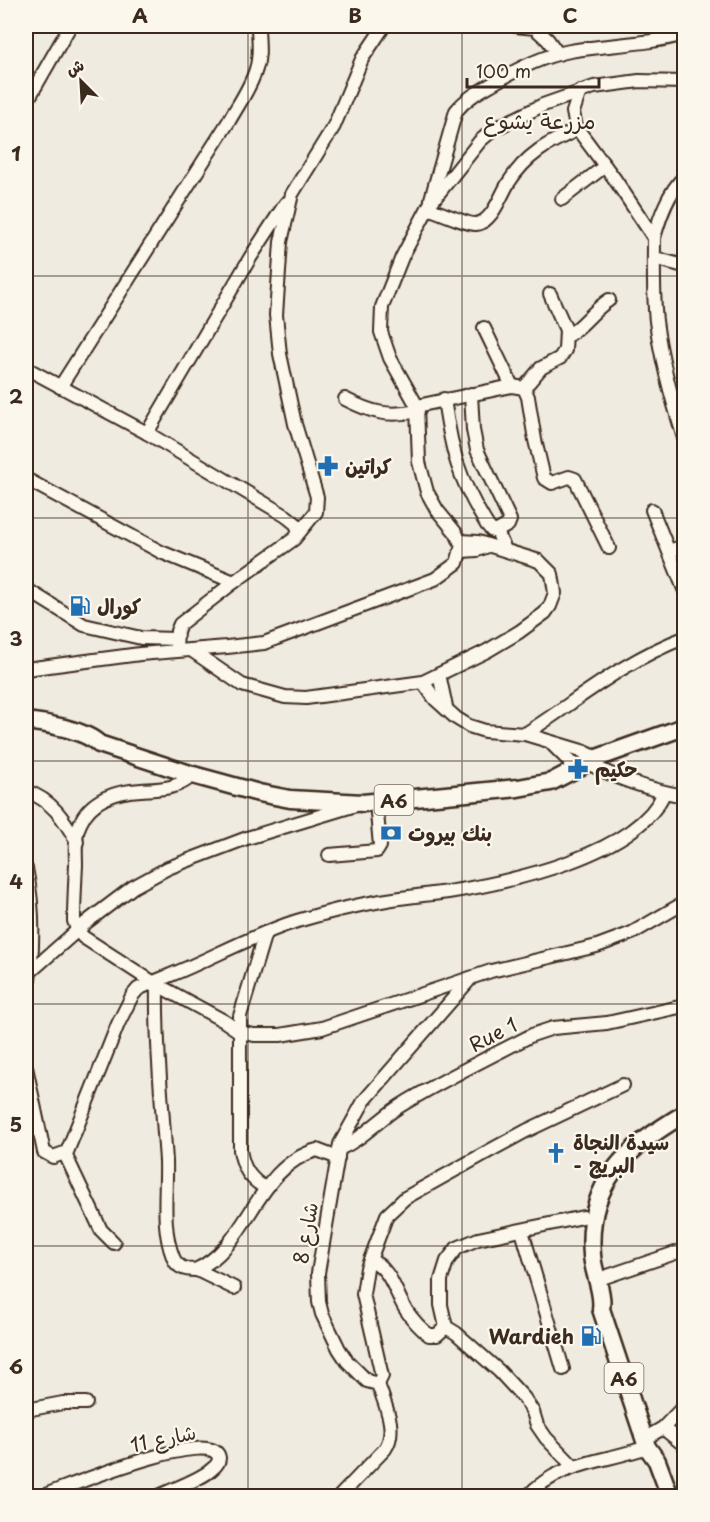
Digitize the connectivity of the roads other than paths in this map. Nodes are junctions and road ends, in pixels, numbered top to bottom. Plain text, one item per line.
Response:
1 (70, 26) edge
2 (258, 26) edge
3 (384, 26) edge
4 (516, 26) edge
5 (684, 34) edge
6 (558, 54) junction
7 (684, 82) edge
8 (580, 91) junction
9 (26, 103) edge
10 (577, 130) junction
11 (605, 166) junction
12 (684, 177) edge
13 (292, 194) junction
14 (562, 200) dead end
15 (429, 206) junction
16 (654, 238) junction
17 (654, 258) junction
18 (684, 266) edge
19 (550, 294) dead end
20 (609, 300) dead end
21 (484, 328) dead end
22 (567, 336) junction
23 (26, 368) edge
24 (60, 387) junction
25 (518, 387) junction
26 (471, 394) junction
27 (345, 399) dead end
28 (444, 399) junction
29 (417, 409) junction
30 (147, 433) junction
31 (684, 438) edge
32 (26, 478) edge
33 (652, 510) dead end
34 (497, 531) junction
35 (299, 532) junction
36 (461, 546) junction
37 (684, 546) edge
38 (609, 548) dead end
39 (505, 550) junction
40 (669, 551) junction
41 (234, 582) junction
42 (26, 589) edge
43 (684, 589) edge
44 (684, 638) edge
45 (176, 645) junction
46 (191, 650) junction
47 (26, 669) edge
48 (439, 674) junction
49 (423, 682) junction
50 (446, 707) junction
51 (26, 721) edge
52 (684, 727) edge
53 (26, 730) edge
54 (525, 734) junction
55 (551, 743) junction
56 (99, 744) junction
57 (588, 762) junction
58 (193, 775) junction
59 (26, 791) edge
60 (664, 792) junction
61 (684, 796) edge
62 (369, 802) junction
63 (77, 842) junction
64 (329, 855) dead end
65 (26, 868) edge
66 (684, 903) edge
67 (77, 929) junction
68 (265, 933) junction
69 (28, 971) edge
70 (471, 978) junction
71 (155, 984) junction
72 (26, 999) edge
73 (684, 1006) edge
74 (240, 1032) junction
75 (26, 1067) edge
76 (623, 1085) dead end
77 (684, 1104) edge
78 (684, 1114) edge
79 (339, 1153) junction
80 (65, 1154) junction
81 (265, 1188) junction
82 (684, 1205) edge
83 (684, 1213) edge
84 (583, 1217) junction
85 (522, 1231) junction
86 (114, 1243) dead end
87 (684, 1250) edge
88 (370, 1260) junction
89 (197, 1270) junction
90 (596, 1280) junction
91 (234, 1288) dead end
92 (601, 1309) junction
93 (446, 1327) junction
94 (563, 1369) dead end
95 (378, 1384) junction
96 (86, 1403) dead end
97 (684, 1407) edge
98 (26, 1410) edge
99 (663, 1428) junction
100 (645, 1443) junction
101 (684, 1445) edge
102 (574, 1467) junction
103 (42, 1497) edge
104 (159, 1497) edge
105 (340, 1497) edge
106 (528, 1497) edge
107 (659, 1497) edge
108 (670, 1497) edge

1 - 9 street
2 - 24 street
3 - 13 street
4 - 6 street
5 - 6 street
6 - 15 street
7 - 8 street
8 - 10 street
8 - 15 street
10 - 11 street
10 - 15 street
11 - 14 street
11 - 16 street
12 - 16 street
13 - 30 street
13 - 35 street
15 - 29 street
16 - 17 street
17 - 18 street
17 - 31 street
19 - 22 street
20 - 22 street
21 - 25 street
22 - 25 street
23 - 24 street
24 - 30 street
25 - 26 street
25 - 38 street
26 - 28 street
26 - 34 street
27 - 29 street
28 - 29 street
28 - 34 street
29 - 36 street
30 - 35 street
32 - 41 street
33 - 40 street
34 - 39 street
35 - 41 street
36 - 39 street
36 - 46 street
37 - 40 street
39 - 48 street
40 - 43 street
41 - 45 street
42 - 45 street
44 - 54 street
45 - 46 street
45 - 47 street
46 - 49 street
48 - 49 street
48 - 50 street
49 - 50 street
50 - 54 street
51 - 56 highway, A6
52 - 57 highway, A6
53 - 56 highway, A6
54 - 55 street
55 - 57 street
55 - 57 street
56 - 58 highway, A6
57 - 60 street
57 - 62 highway, A6
58 - 62 highway, A6
58 - 63 street
59 - 63 street
60 - 61 street
60 - 68 street
62 - 64 street
62 - 67 street
63 - 67 street
65 - 69 street
66 - 70 street
67 - 69 street
67 - 71 street
68 - 71 street
68 - 74 street
69 - 72 street
70 - 74 street
70 - 79 street, شارع 8
71 - 74 street
71 - 80 street
71 - 89 street
73 - 79 street, Rue 1
74 - 81 street
75 - 80 street
76 - 88 street
77 - 84 highway, A6
78 - 90 highway, A6
79 - 81 street
79 - 95 street, شارع 8
80 - 86 street
81 - 89 street
82 - 83 street
84 - 85 street
84 - 92 highway, A6
85 - 93 street
85 - 94 street
87 - 90 street
88 - 93 street
88 - 95 street
89 - 91 street
90 - 92 highway, A6
92 - 100 highway, A6
93 - 102 street
95 - 105 street
96 - 98 street
97 - 99 street
99 - 100 street
99 - 101 street
100 - 102 street
100 - 107 highway, A6
100 - 108 highway, A6
102 - 106 street
103 - 104 street, شارع 11

